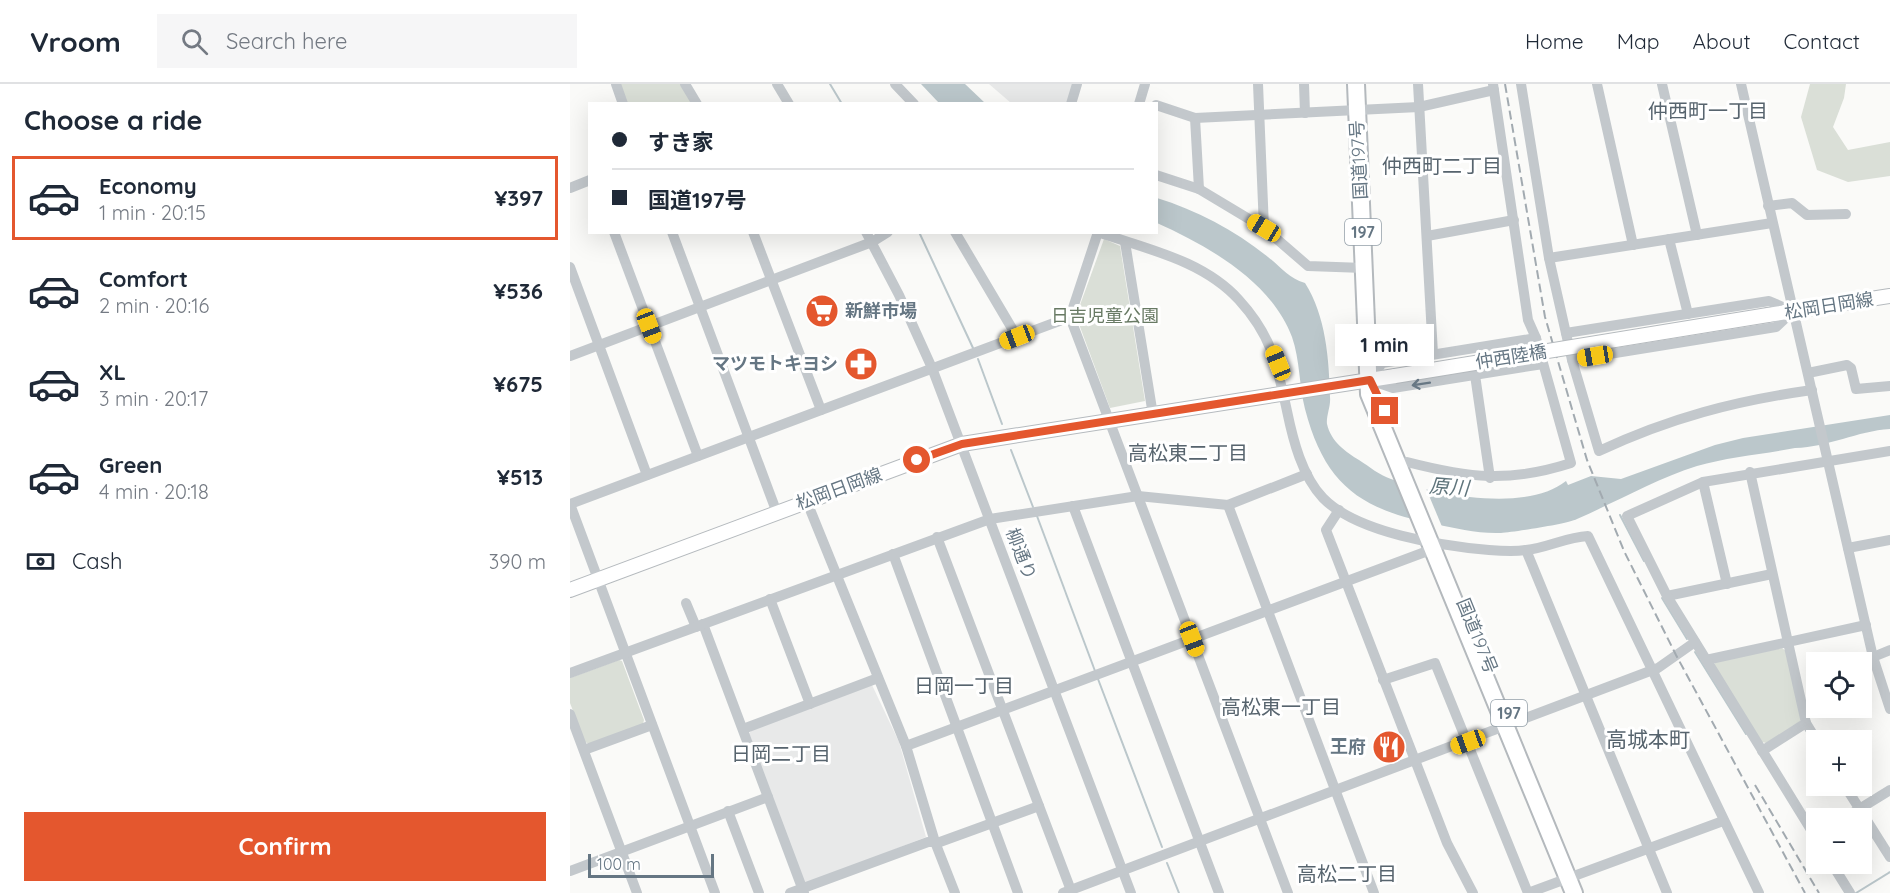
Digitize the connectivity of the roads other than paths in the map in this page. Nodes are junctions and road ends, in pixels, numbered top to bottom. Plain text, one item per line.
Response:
1 (616, 84) edge
2 (685, 84) edge
3 (777, 84) edge
4 (895, 84) edge
5 (1077, 84) edge
6 (1145, 84) edge
7 (1258, 84) edge
8 (1304, 84) edge
9 (1356, 84) edge
10 (1418, 84) edge
11 (1521, 84) edge
12 (1596, 84) edge
13 (1662, 84) edge
14 (1740, 84) edge
15 (1493, 87) edge
16 (622, 102) edge
17 (696, 102) edge
18 (788, 102) edge
19 (912, 102) edge
20 (1072, 102) edge
21 (1139, 102) edge
22 (1158, 106) edge
23 (1419, 107) junction
24 (1357, 110) junction
25 (1305, 113) junction
26 (1259, 115) junction
27 (1195, 118) junction
28 (1158, 177) edge
29 (588, 181) edge
30 (570, 188) edge
31 (1199, 189) junction
32 (1768, 206) junction
33 (1846, 214) dead end
34 (1514, 220) junction
35 (1772, 223) junction
36 (1264, 228) junction
37 (615, 234) edge
38 (673, 234) edge
39 (754, 234) edge
40 (956, 234) edge
41 (1097, 234) edge
42 (1103, 234) edge
43 (1697, 235) junction
44 (1427, 236) junction
45 (869, 237) edge
46 (1669, 239) junction
47 (1125, 242) junction
48 (1633, 245) junction
49 (1549, 258) junction
50 (570, 267) edge
51 (1364, 268) junction
52 (771, 280) junction
53 (1890, 296) edge
54 (700, 307) junction
55 (1793, 311) junction
56 (1688, 314) junction
57 (1768, 315) joint
58 (1070, 317) junction
59 (649, 326) junction
60 (1566, 333) junction
61 (1017, 337) junction
62 (1536, 338) junction
63 (599, 345) junction
64 (1433, 354) junction
65 (570, 356) edge
66 (1572, 360) junction
67 (1543, 364) junction
68 (932, 368) junction
69 (1808, 373) junction
70 (1475, 375) junction
71 (1370, 380) junction
72 (1890, 386) edge
73 (1289, 393) junction
74 (1813, 395) junction
75 (821, 410) junction
76 (1153, 415) junction
77 (1110, 422) junction
78 (748, 437) junction
79 (962, 444) junction
80 (1890, 451) edge
81 (698, 456) junction
82 (1828, 458) junction
83 (1407, 471) junction
84 (1750, 472) junction
85 (1307, 474) junction
86 (647, 475) junction
87 (1490, 478) junction
88 (1703, 482) junction
89 (1138, 496) junction
90 (807, 502) junction
91 (570, 504) edge
92 (1072, 506) junction
93 (1228, 506) junction
94 (1339, 510) junction
95 (777, 513) junction
96 (990, 519) junction
97 (937, 537) junction
98 (1433, 540) junction
99 (1890, 540) edge
100 (1848, 548) junction
101 (1526, 550) junction
102 (893, 554) junction
103 (1773, 574) junction
104 (837, 575) junction
105 (598, 580) junction
106 (1346, 582) junction
107 (1726, 584) junction
108 (570, 590) edge
109 (1667, 596) junction
110 (770, 599) junction
111 (686, 603) dead end
112 (1268, 611) junction
113 (1866, 625) junction
114 (700, 626) junction
115 (1192, 639) junction
116 (1695, 642) junction
117 (1788, 642) junction
118 (1890, 650) edge
119 (626, 653) junction
120 (1873, 657) junction
121 (1706, 660) junction
122 (1131, 661) junction
123 (1652, 670) junction
124 (570, 674) edge
125 (878, 678) junction
126 (1383, 680) junction
127 (1054, 689) junction
128 (1586, 696) junction
129 (810, 704) junction
130 (1002, 709) junction
131 (1890, 709) edge
132 (570, 714) edge
133 (1806, 723) junction
134 (652, 725) junction
135 (1509, 726) junction
136 (957, 727) junction
137 (743, 729) junction
138 (1810, 730) edge
139 (1468, 742) junction
140 (906, 746) junction
141 (584, 750) junction
142 (1762, 751) junction
143 (1415, 762) junction
144 (1890, 790) edge
145 (1336, 791) junction
146 (768, 797) junction
147 (1039, 806) junction
148 (1861, 808) edge
149 (728, 811) junction
150 (1260, 819) junction
151 (1806, 820) edge
152 (1723, 821) junction
153 (991, 823) junction
154 (690, 826) junction
155 (1872, 829) edge
156 (935, 842) junction
157 (1200, 842) junction
158 (1649, 848) junction
159 (622, 852) junction
160 (1890, 857) edge
161 (570, 871) edge
162 (1122, 871) junction
163 (1838, 874) edge
164 (1573, 882) edge
165 (804, 891) edge
166 (1069, 892) edge
167 (638, 893) edge
168 (715, 893) edge
169 (759, 893) edge
170 (790, 893) edge
171 (955, 893) edge
172 (1018, 893) edge
173 (1131, 893) edge
174 (1219, 893) edge
175 (1288, 893) edge
176 (1374, 893) edge
177 (1473, 893) edge
178 (1528, 893) edge
179 (1584, 893) edge
180 (1667, 893) edge
181 (1759, 893) edge
182 (1850, 893) edge

1 - 16 street
2 - 17 street
3 - 18 street
4 - 19 street
5 - 20 street
6 - 21 street
7 - 26 street
8 - 25 street
9 - 24 highway, 国道197号 / 197
10 - 23 street
11 - 49 street
12 - 48 street
13 - 43 street
14 - 32 street
15 - 23 street
15 - 34 street
22 - 27 street
23 - 24 street
23 - 44 street
24 - 25 street
24 - 51 highway, 国道197号 / 197
25 - 26 street
26 - 27 street
26 - 36 street
27 - 31 street
28 - 31 street
29 - 30 street
31 - 36 street
32 - 33 street
32 - 35 street
34 - 44 street
34 - 62 street
35 - 43 street
35 - 55 street
36 - 51 street
37 - 59 street
38 - 54 street
39 - 52 street
40 - 61 street
41 - 58 street
42 - 47 street
43 - 46 street
44 - 64 street
45 - 52 street
45 - 68 street, 柳通り
46 - 48 street
46 - 56 street
47 - 73 street
47 - 76 street
48 - 49 street
49 - 60 street
50 - 63 street
51 - 71 highway, 国道197号 / 197
52 - 54 street
52 - 75 street
53 - 55 main road, 松岡日岡線
54 - 59 street
54 - 78 street
55 - 56 street
55 - 57 main road, 松岡日岡線
55 - 66 street
55 - 69 street
56 - 60 street
57 - 71 main road, 仲西陸橋, bridge
58 - 61 street
58 - 77 street
59 - 63 street
59 - 81 street
60 - 66 street
61 - 68 street
62 - 64 street
62 - 67 street
63 - 65 street
63 - 86 street
64 - 71 street
66 - 74 street
67 - 70 street
67 - 87 street
68 - 75 street
68 - 79 street, 柳通り
69 - 72 street
69 - 74 street
70 -> 71 street
70 - 87 street
71 - 73 main road, 松岡日岡線
71 - 83 highway, 国道197号 / 197
73 - 76 main road, 松岡日岡線
73 - 85 street
74 - 82 street
75 - 78 street
76 - 77 main road, 松岡日岡線
77 - 79 main road, 松岡日岡線
77 - 89 street
78 - 81 street
78 - 95 street
79 - 90 main road, 松岡日岡線
79 - 96 street, 柳通り
80 - 82 street
81 - 86 street
82 - 84 street
82 - 100 street
83 - 87 street
83 - 98 highway, 国道197号 / 197
84 - 88 street
84 - 103 street
85 - 93 street
85 - 94 street
86 - 91 street
88 - 107 street
88 - 109 street
89 - 92 street
89 - 93 street
89 - 115 street
90 - 95 main road, 松岡日岡線
90 - 104 street
91 - 105 street
92 - 96 street
92 - 122 street
93 - 112 street
94 - 98 street
94 - 106 street
95 - 105 main road, 松岡日岡線
96 - 97 street
96 - 127 street, 柳通り
97 - 102 street
97 - 130 street
98 - 101 street
98 - 106 street
98 - 135 highway, 国道197号 / 197
99 - 100 street
100 - 113 street
101 - 123 street
101 - 128 street
102 - 104 street
102 - 136 street
103 - 107 street
103 - 117 street
104 - 110 street
104 - 125 street
105 - 108 main road, 松岡日岡線
105 - 119 street
106 - 112 street
106 - 126 street
107 - 109 street
109 - 116 street
110 - 114 street
110 - 129 street
111 - 114 street
112 - 115 street
112 - 145 street
113 - 117 street
113 - 120 street
114 - 119 street
114 - 137 street
115 - 122 street
115 - 150 street
116 - 121 street
116 - 123 street
117 - 121 street
117 - 133 street
118 - 120 street
119 - 124 street
119 - 134 street
120 - 131 street
121 - 142 street
122 - 127 street
122 - 157 street
123 - 128 street
123 - 152 street
125 - 129 street
125 - 140 street
126 - 139 street
126 - 143 street
127 - 130 street
127 - 162 street, 柳通り
128 - 135 street
128 - 158 street
129 - 137 street
130 - 136 street
130 - 147 street
132 - 141 street
133 - 138 street
133 - 142 street
134 - 141 street
134 - 154 street
135 - 139 street
135 - 164 highway, 国道197号 / 197
136 - 140 street
136 - 153 street
137 - 146 street
139 - 143 street
139 - 178 street
140 - 156 street
141 - 159 street
142 - 151 street
143 - 145 street
143 - 177 street
144 - 148 street
145 - 150 street
145 - 176 street
146 - 149 street
146 - 165 street
147 - 153 street
147 - 166 street
149 - 154 street
149 - 169 street
150 - 157 street
150 - 175 street
152 - 158 street
152 - 181 street
153 - 156 street
153 - 172 street
154 - 159 street
154 - 168 street
155 - 160 street
156 - 165 street
156 - 171 street
157 - 162 street
157 - 174 street
158 - 164 street
158 - 180 street
159 - 161 street
159 - 167 street
162 - 166 street
162 - 173 street, 柳通り
163 - 182 street
164 - 178 street
164 - 179 highway, 国道197号 / 197
165 - 170 street

